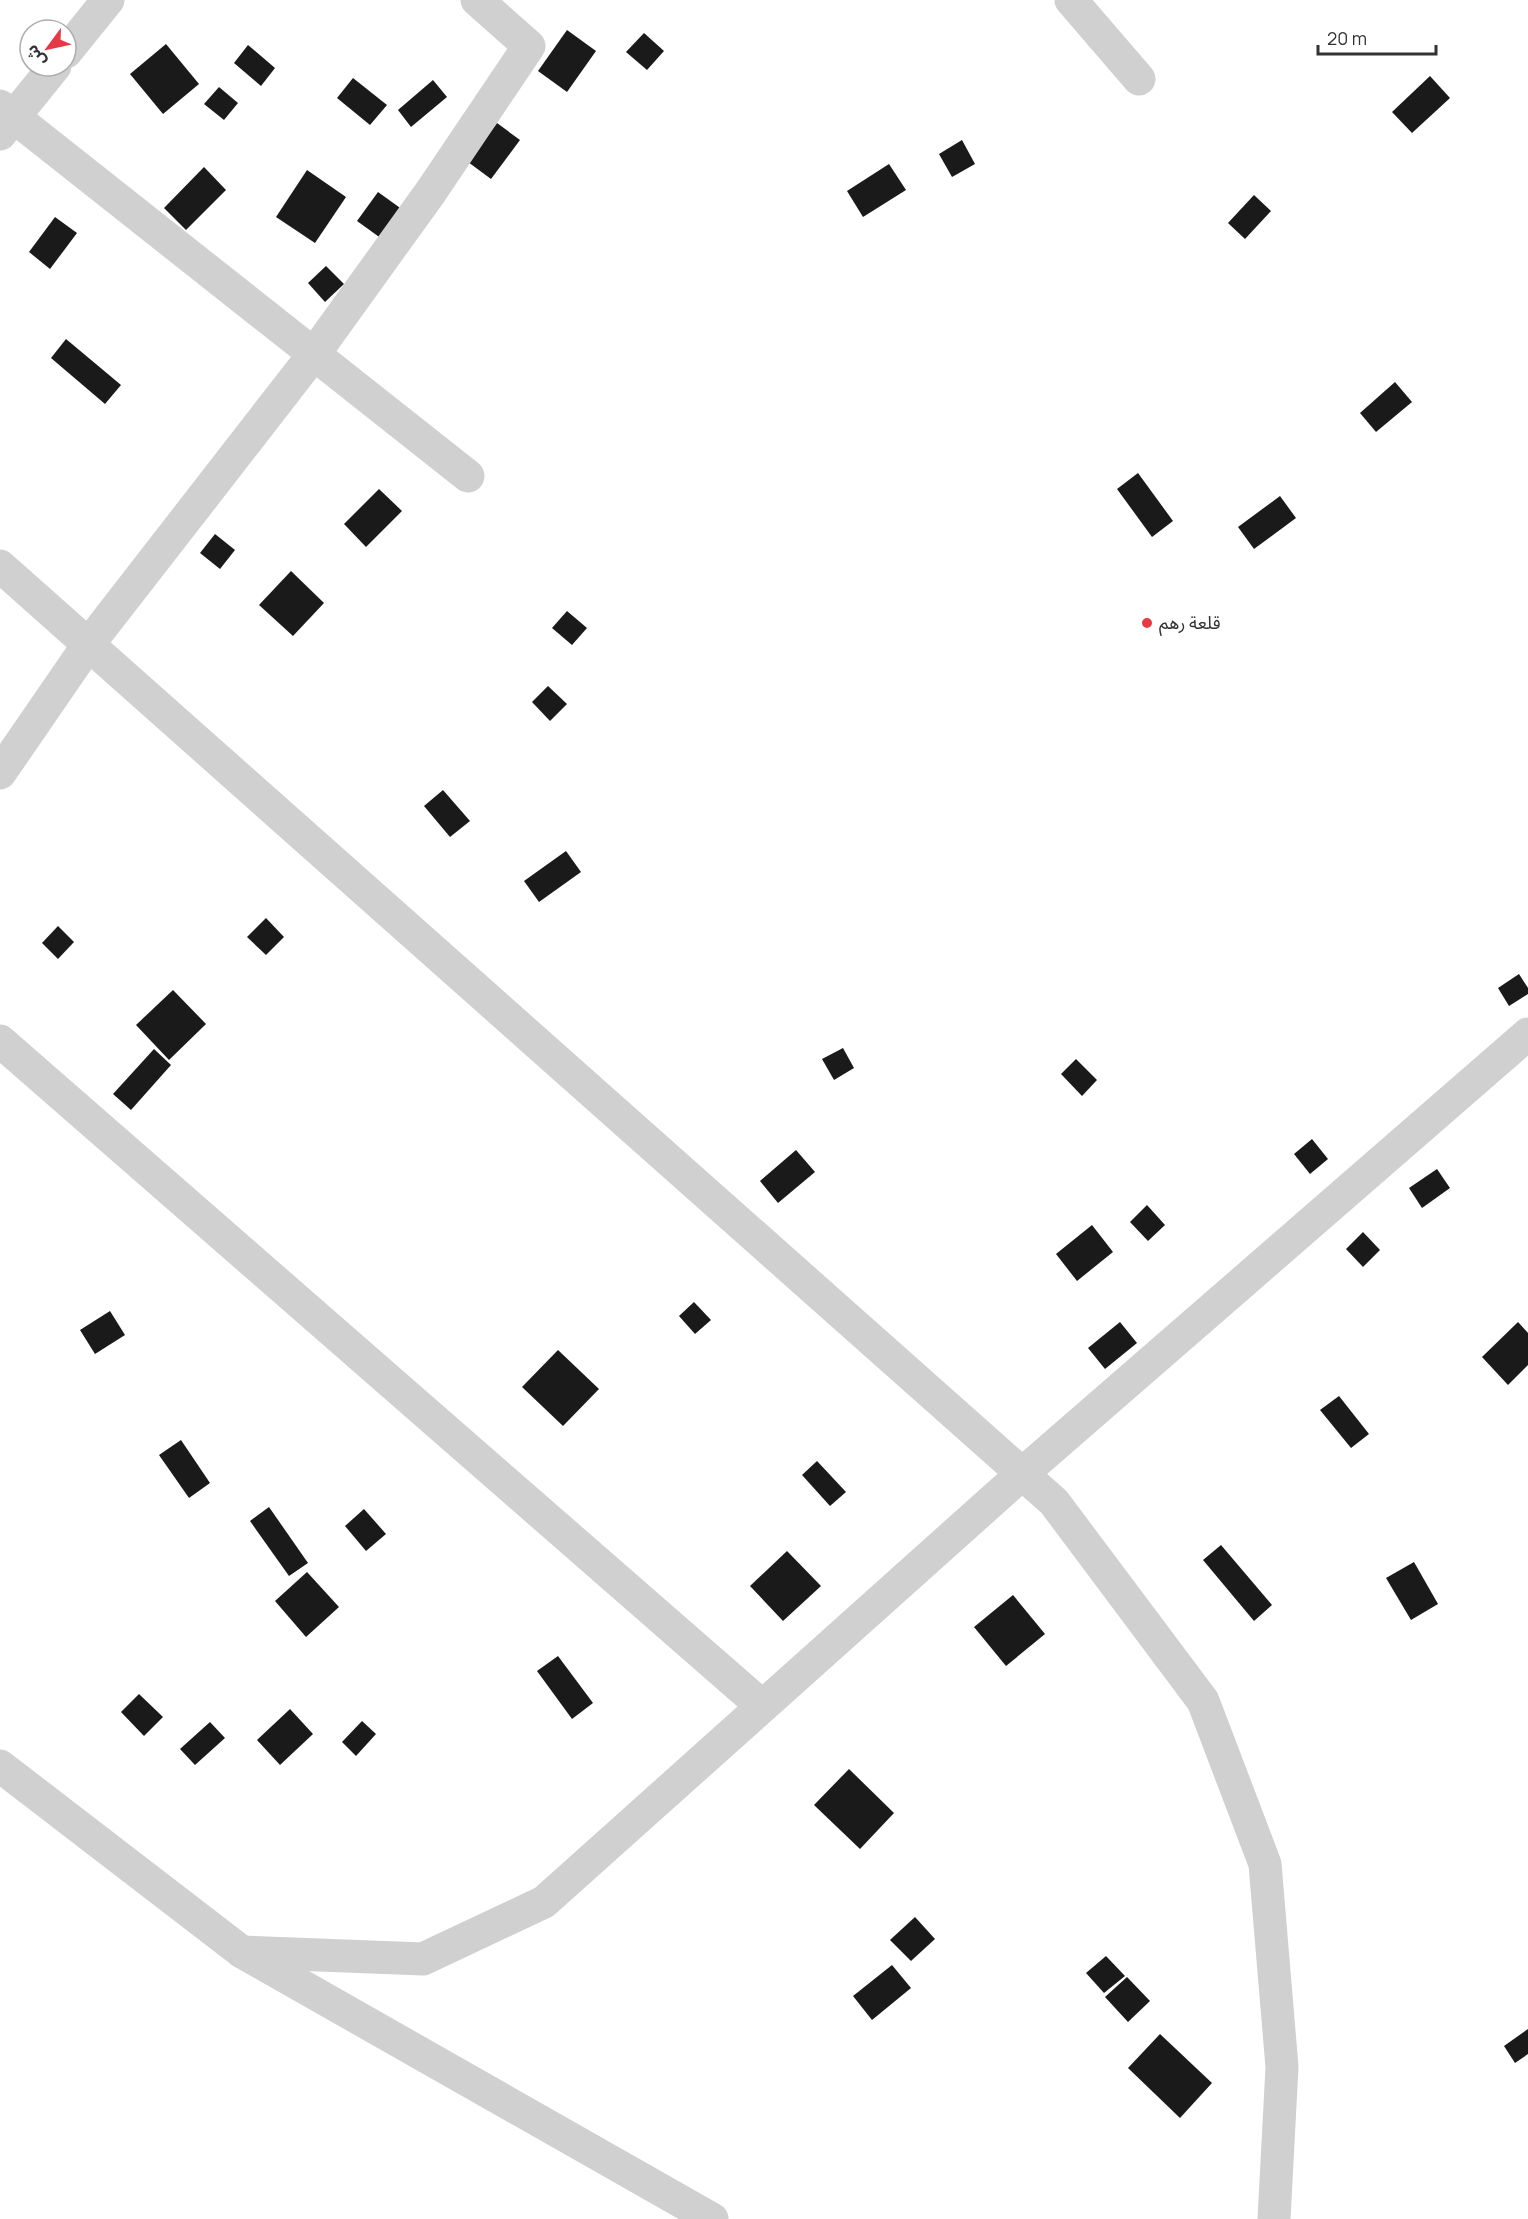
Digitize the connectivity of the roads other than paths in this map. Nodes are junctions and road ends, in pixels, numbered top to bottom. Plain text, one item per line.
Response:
1 (108, 0) edge
2 (477, 0) edge
3 (1071, 0) edge
4 (78, 37) edge
5 (44, 78) edge
6 (1139, 79) dead end
7 (5, 119) edge
8 (314, 354) junction
9 (468, 476) dead end
10 (0, 566) edge
11 (88, 645) junction
12 (0, 773) edge
13 (1528, 1034) edge
14 (0, 1041) edge
15 (1022, 1474) junction
16 (762, 1706) junction
17 (0, 1766) edge
18 (242, 1952) junction
19 (712, 2219) edge
20 (1274, 2219) edge

1 - 4 street
2 - 8 street
3 - 6 street
5 - 7 street
7 - 8 street
8 - 9 street
8 - 11 street
10 - 11 street
11 - 12 street
11 - 15 street
13 - 15 street
14 - 16 street
15 - 16 street
15 - 20 street
16 - 18 street
17 - 18 street
18 - 19 street

